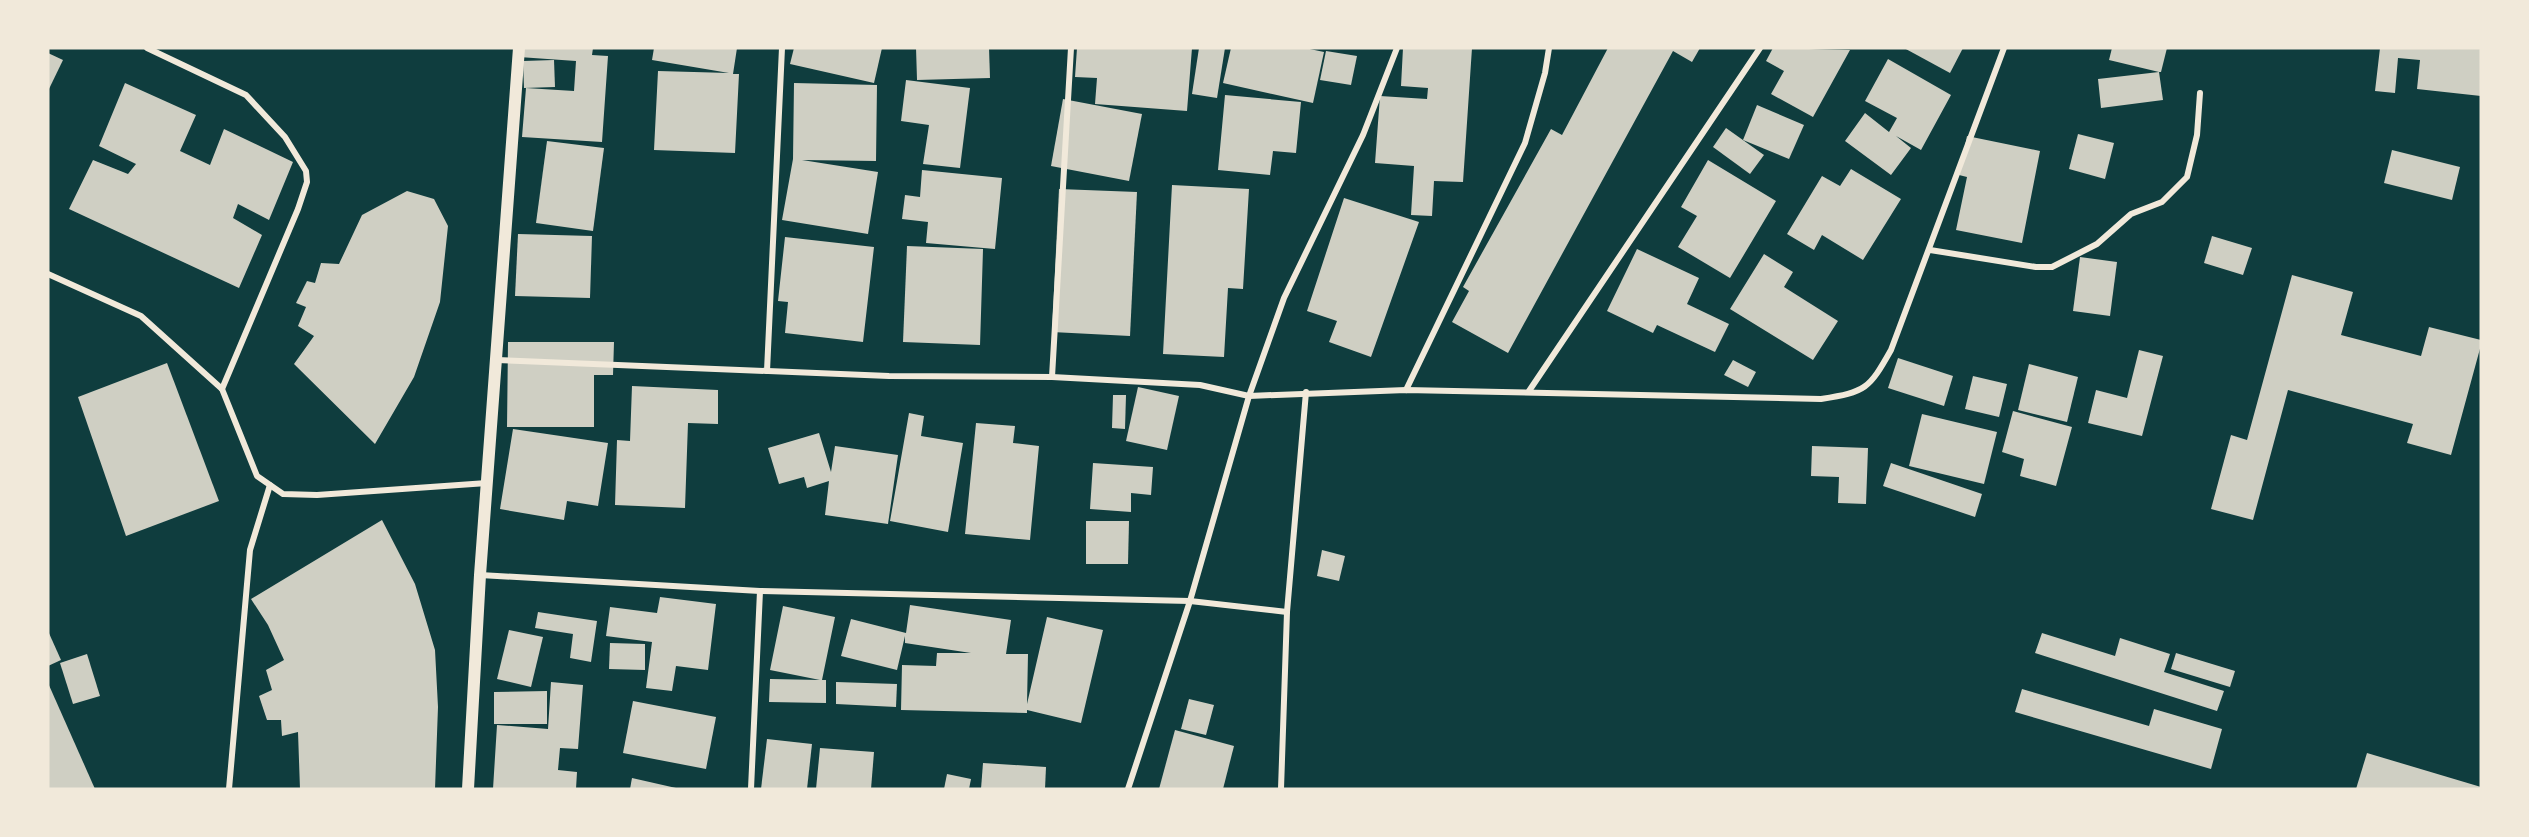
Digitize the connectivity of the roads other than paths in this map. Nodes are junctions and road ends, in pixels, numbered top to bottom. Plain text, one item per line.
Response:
1 (147, 48) edge
2 (519, 48) edge
3 (782, 48) edge
4 (1071, 48) edge
5 (1397, 48) edge
6 (1549, 48) edge
7 (1760, 48) edge
8 (2004, 48) edge
9 (2200, 93) dead end
10 (1930, 250) junction
11 (48, 274) edge
12 (497, 360) junction
13 (767, 371) junction
14 (1052, 377) junction
15 (222, 389) junction
16 (1406, 390) junction
17 (1529, 391) junction
18 (1306, 392) junction
19 (1249, 396) junction
20 (487, 483) junction
21 (270, 485) junction
22 (480, 575) junction
23 (760, 591) junction
24 (1190, 601) junction
25 (1287, 612) junction
26 (229, 789) edge
27 (468, 789) edge
28 (751, 789) edge
29 (1128, 789) edge
30 (1281, 789) edge

1 - 15 street
2 - 12 main road
3 - 13 street
4 - 14 street
5 - 19 street
6 - 16 street
7 - 17 street
8 - 10 street
9 - 10 street
10 - 17 street
11 - 15 street
12 - 13 street
12 - 20 main road
13 - 14 street
14 - 19 street
15 - 21 street
16 - 17 street
16 - 18 street
18 - 19 street
18 - 25 street
19 - 24 street
20 - 21 street
20 - 22 main road
21 - 26 street
22 - 23 street
22 - 27 main road
23 - 24 street
23 - 28 street
24 - 25 street
24 - 29 street
25 - 30 street

